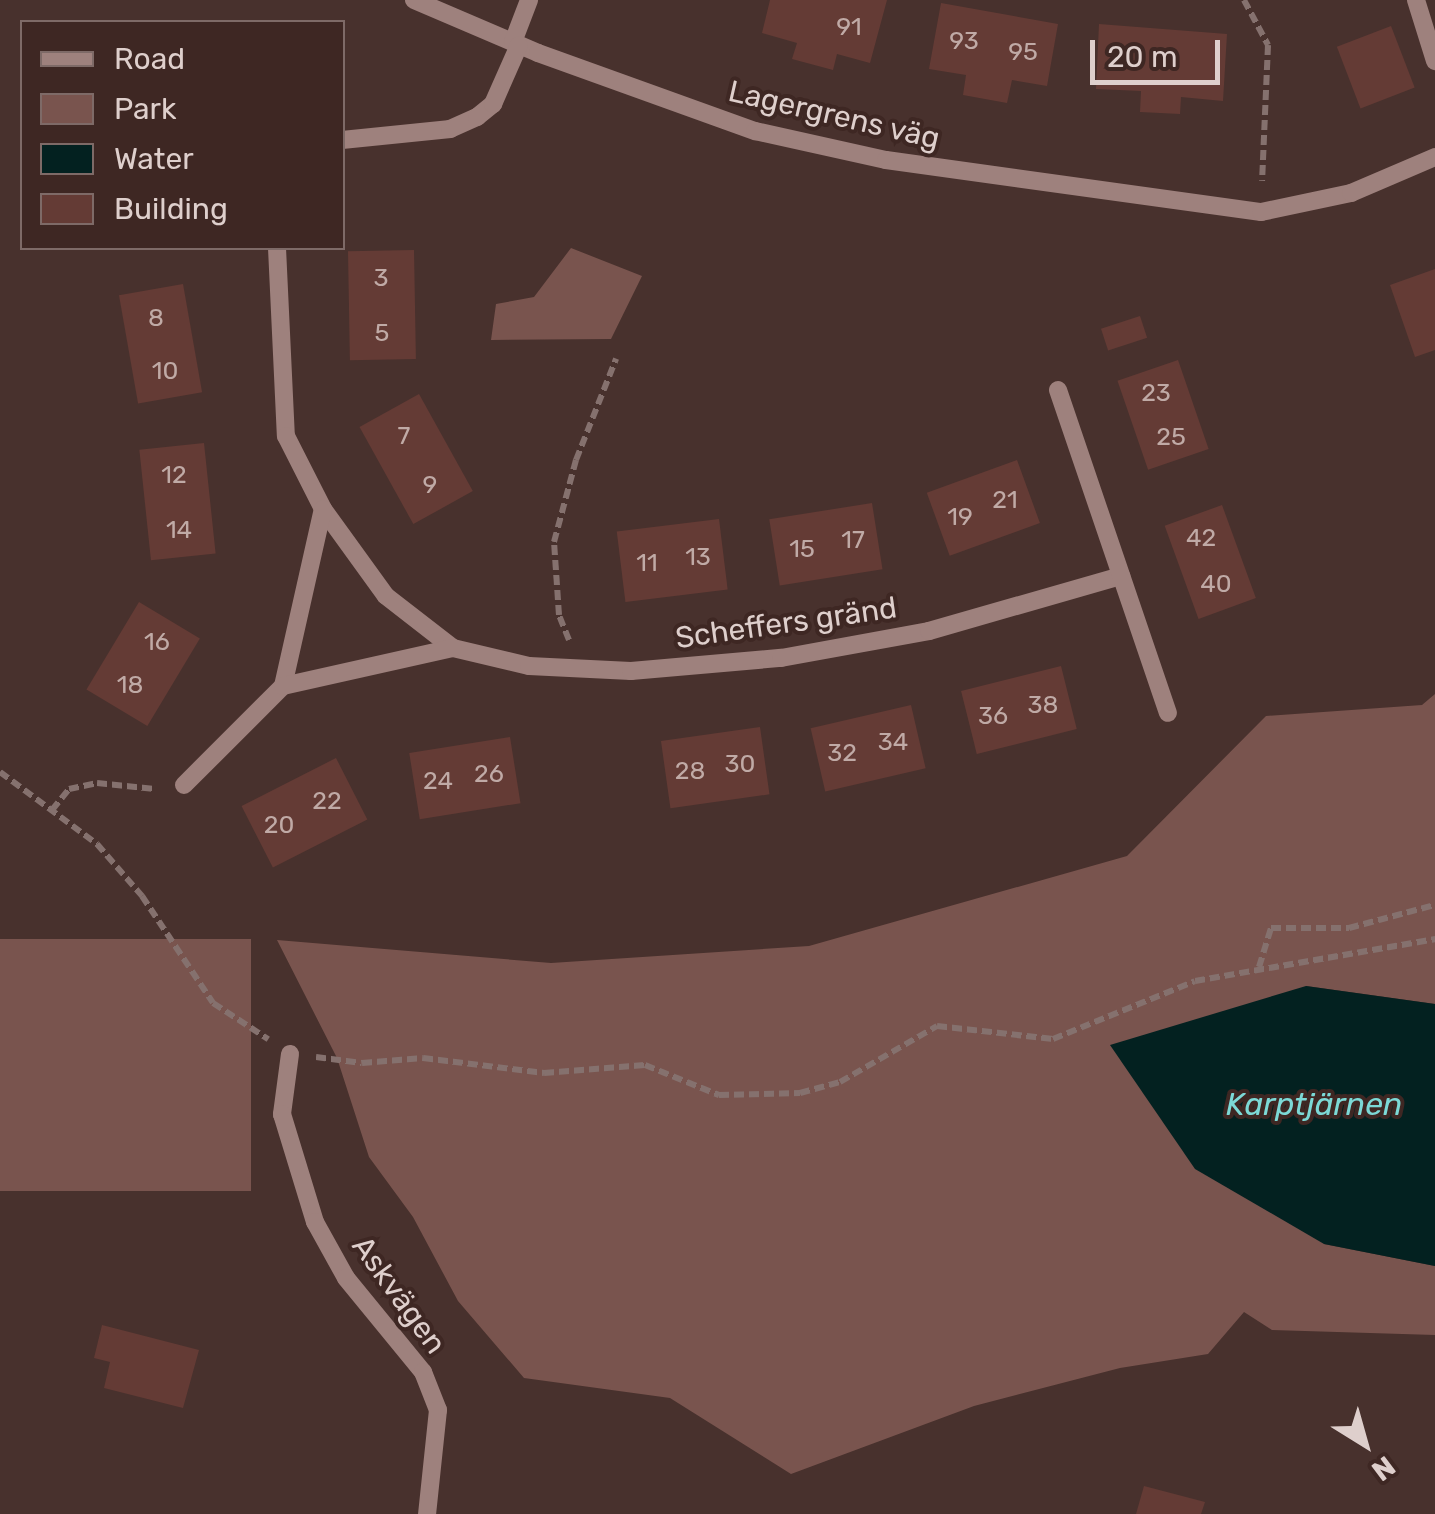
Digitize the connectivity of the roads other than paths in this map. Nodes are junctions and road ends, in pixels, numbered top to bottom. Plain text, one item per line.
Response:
1 (414, 0) edge
2 (529, 0) edge
3 (1416, 0) edge
4 (516, 44) junction
5 (1435, 61) edge
6 (345, 140) edge
7 (1435, 157) edge
8 (277, 250) edge
9 (1058, 390) dead end
10 (323, 508) junction
11 (1121, 576) junction
12 (453, 648) junction
13 (283, 686) junction
14 (1168, 713) dead end
15 (184, 785) road end
16 (290, 1054) road end
17 (428, 1514) edge

1 - 4 street, Lagergrens väg
2 - 4 street
3 - 5 street
4 - 6 street
4 - 7 street, Lagergrens väg
8 - 10 street, Scheffers gränd
9 - 11 street
10 - 12 street, Scheffers gränd
10 - 13 street
11 - 12 street, Scheffers gränd
11 - 14 street
12 - 13 street, Scheffers gränd
13 - 15 street
16 - 17 street, Askvägen

